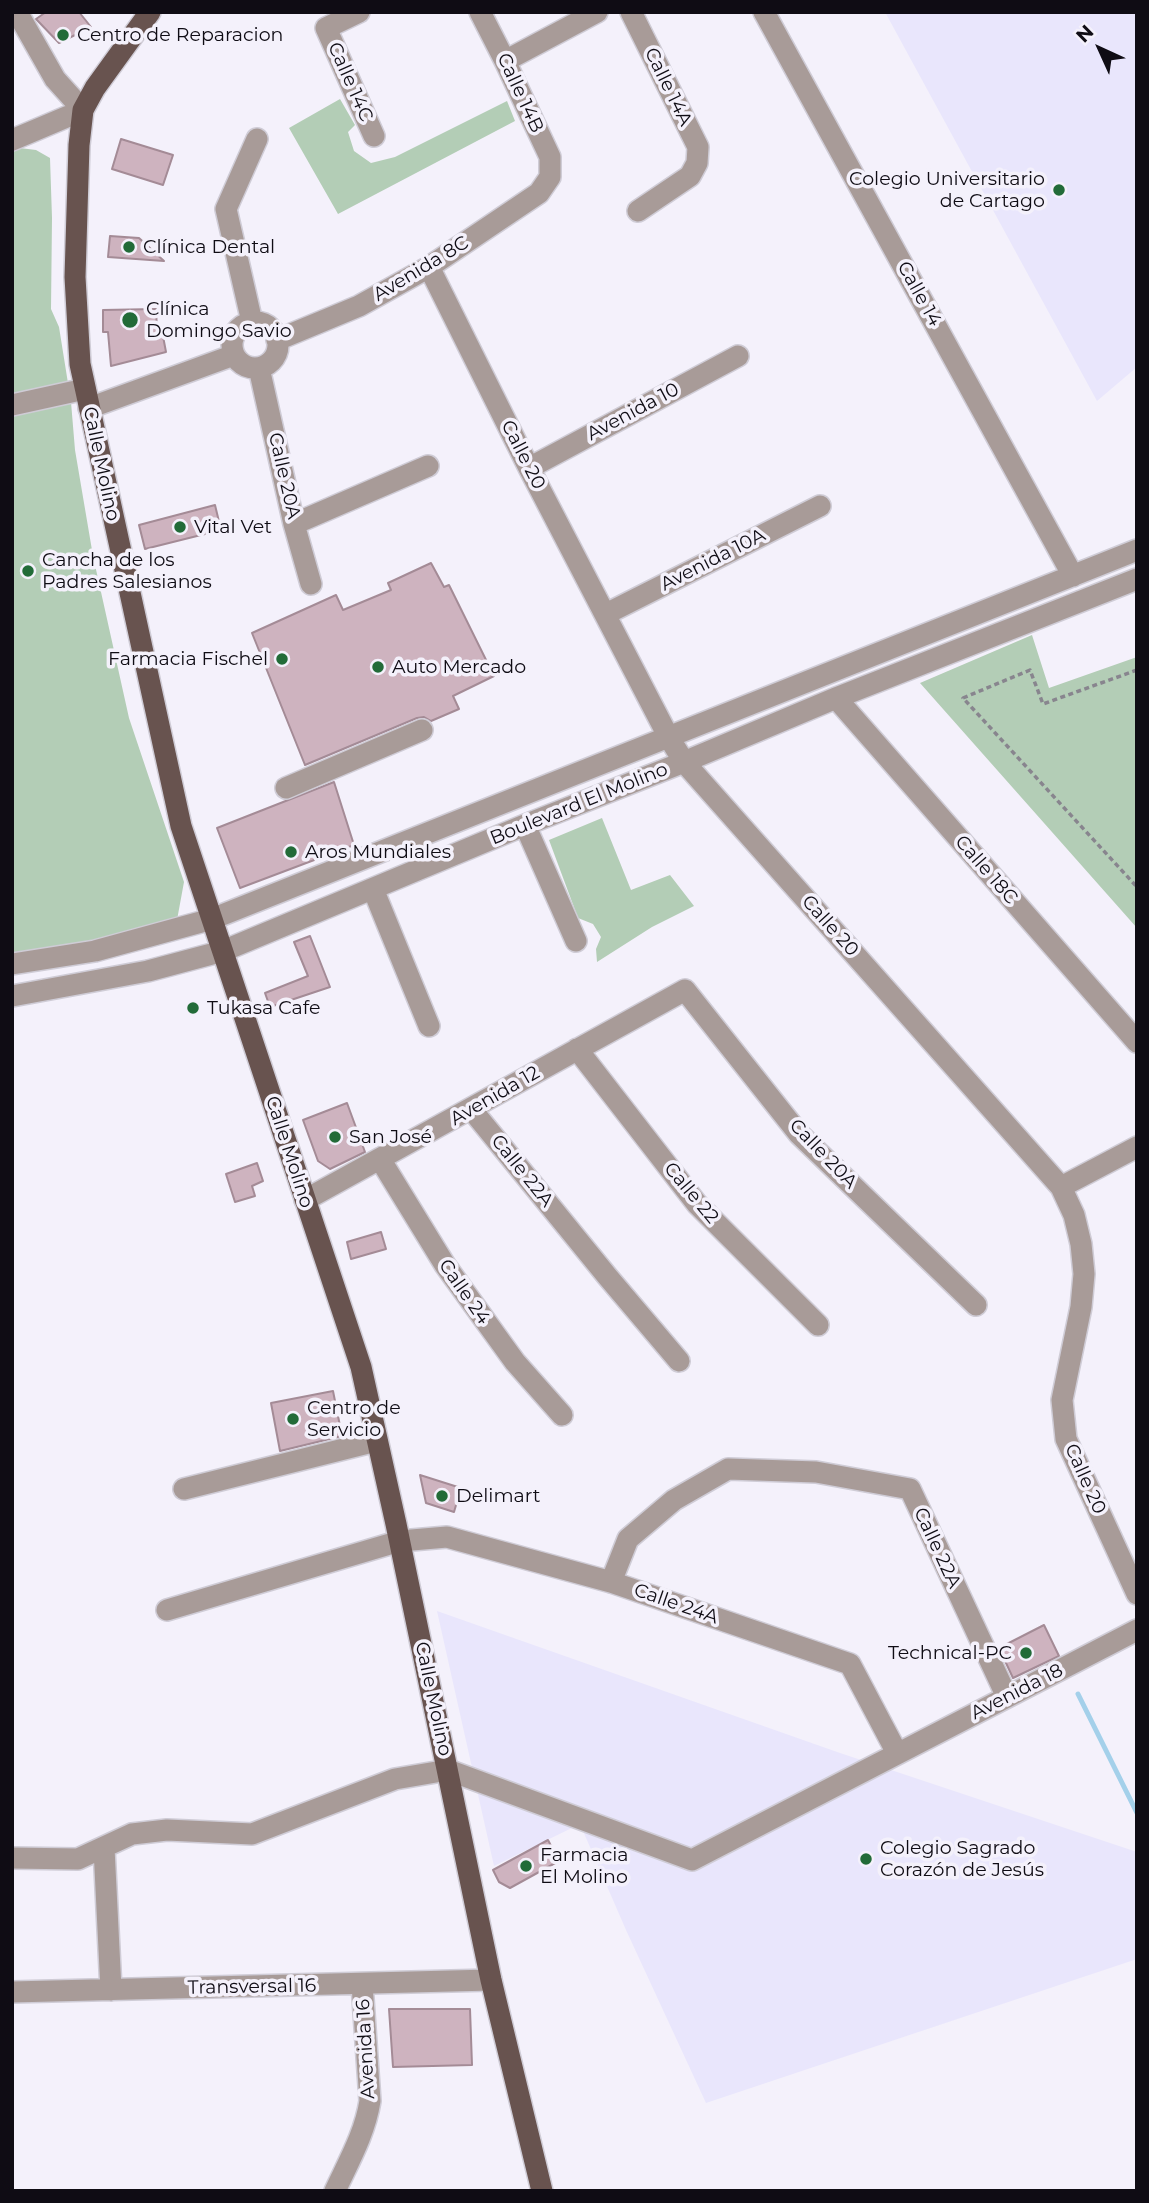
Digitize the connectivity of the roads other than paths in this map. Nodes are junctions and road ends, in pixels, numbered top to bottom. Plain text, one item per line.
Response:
1 (17, 12) edge
2 (150, 12) edge
3 (359, 12) edge
4 (480, 12) edge
5 (597, 12) edge
6 (631, 12) edge
7 (764, 12) edge
8 (505, 61) junction
9 (83, 110) junction
10 (43, 125) junction
11 (374, 136) dead end
12 (257, 139) dead end
13 (12, 140) edge
14 (79, 145) junction
15 (550, 177) joint
16 (638, 211) dead end
17 (429, 267) junction
18 (252, 322) junction
19 (278, 340) junction
20 (234, 355) junction
21 (738, 356) dead end
22 (259, 368) junction
23 (87, 398) junction
24 (12, 405) edge
25 (428, 466) dead end
26 (529, 468) junction
27 (820, 506) dead end
28 (294, 524) junction
29 (1137, 550) edge
30 (1073, 576) junction
31 (1137, 579) edge
32 (311, 584) dead end
33 (606, 614) junction
34 (836, 698) junction
35 (422, 730) dead end
36 (668, 736) junction
37 (684, 762) junction
38 (286, 788) dead end
39 (525, 825) junction
40 (373, 890) junction
41 (212, 919) junction
42 (139, 940) junction
43 (576, 942) dead end
44 (223, 951) junction
45 (12, 964) edge
46 (148, 971) junction
47 (685, 990) joint
48 (12, 996) edge
49 (429, 1026) dead end
50 (1137, 1042) edge
51 (577, 1049) junction
52 (472, 1110) junction
53 (1137, 1147) edge
54 (380, 1159) junction
55 (1061, 1187) junction
56 (305, 1200) junction
57 (976, 1305) dead end
58 (818, 1325) dead end
59 (679, 1361) dead end
60 (562, 1415) dead end
61 (376, 1441) junction
62 (184, 1489) dead end
63 (400, 1541) junction
64 (611, 1582) junction
65 (1137, 1594) edge
66 (167, 1611) dead end
67 (1137, 1630) edge
68 (1007, 1697) junction
69 (897, 1753) junction
70 (448, 1770) junction
71 (104, 1848) junction
72 (12, 1858) edge
73 (491, 1980) junction
74 (362, 1984) junction
75 (111, 1990) junction
76 (12, 1992) edge
77 (335, 2191) edge
78 (542, 2191) edge

1 - 9 street
2 - 9 main road
3 - 11 street, Calle 14C
4 - 8 street, Calle 14B
5 - 8 street
6 - 16 street, Calle 14A
7 - 30 street, Calle 14
8 - 15 street, Calle 14B
9 - 10 street
9 - 14 main road, Calle Molino
10 - 13 street
10 - 14 street
12 - 18 street
14 - 23 main road, Calle Molino
15 - 17 street, Avenida 8C
17 - 19 street, Avenida 8C
17 - 26 street, Calle 20
18 - 19 street
18 - 20 street
19 - 22 street
20 - 22 street
20 - 23 street
21 - 26 street, Avenida 10
22 - 28 street, Calle 20A
23 - 24 street
23 - 41 main road, Calle Molino
25 - 28 street
26 - 33 street, Calle 20
27 - 33 street, Avenida 10A
28 - 32 street, Calle 20A
29 - 30 street, Boulevard El Molino
30 - 36 street, Boulevard El Molino
31 - 34 street, Boulevard El Molino
33 - 36 street, Calle 20
34 - 37 street, Boulevard El Molino
34 - 50 street, Calle 18C
35 - 38 street
36 - 37 street, Calle 20
36 - 41 street, Boulevard El Molino
37 - 39 street, Boulevard El Molino
37 - 55 street, Calle 20
39 - 40 street, Boulevard El Molino
39 - 43 street
40 - 44 street, Boulevard El Molino
40 - 49 street
41 - 42 street, Boulevard El Molino
41 - 44 main road, Calle Molino
42 - 45 street, Boulevard El Molino
42 - 46 street
44 - 46 street, Boulevard El Molino
44 - 56 main road, Calle Molino
46 - 48 street, Boulevard El Molino
47 - 51 street, Avenida 12
47 - 57 street, Calle 20A
51 - 52 street, Avenida 12
51 - 58 street, Calle 22
52 - 54 street, Avenida 12
52 - 59 street, Calle 22A
53 - 55 street
54 - 56 street, Avenida 12
54 - 60 street, Calle 24
55 - 65 street, Calle 20
56 - 61 main road, Calle Molino
61 - 62 street
61 - 63 main road, Calle Molino
63 - 64 street, Calle 24A
63 - 66 street, Calle 24A
63 - 70 main road, Calle Molino
64 - 68 street, Calle 22A
64 - 69 street, Calle 24A
67 - 68 street, Avenida 18
68 - 69 street, Avenida 18
69 - 70 street, Avenida 18
70 - 71 street
70 - 73 main road, Calle Molino
71 - 72 street
71 - 75 street
73 - 74 street, Transversal 16
73 - 78 main road, Calle Molino
74 - 75 street, Transversal 16
74 - 77 street, Avenida 16
75 - 76 street, Transversal 16

